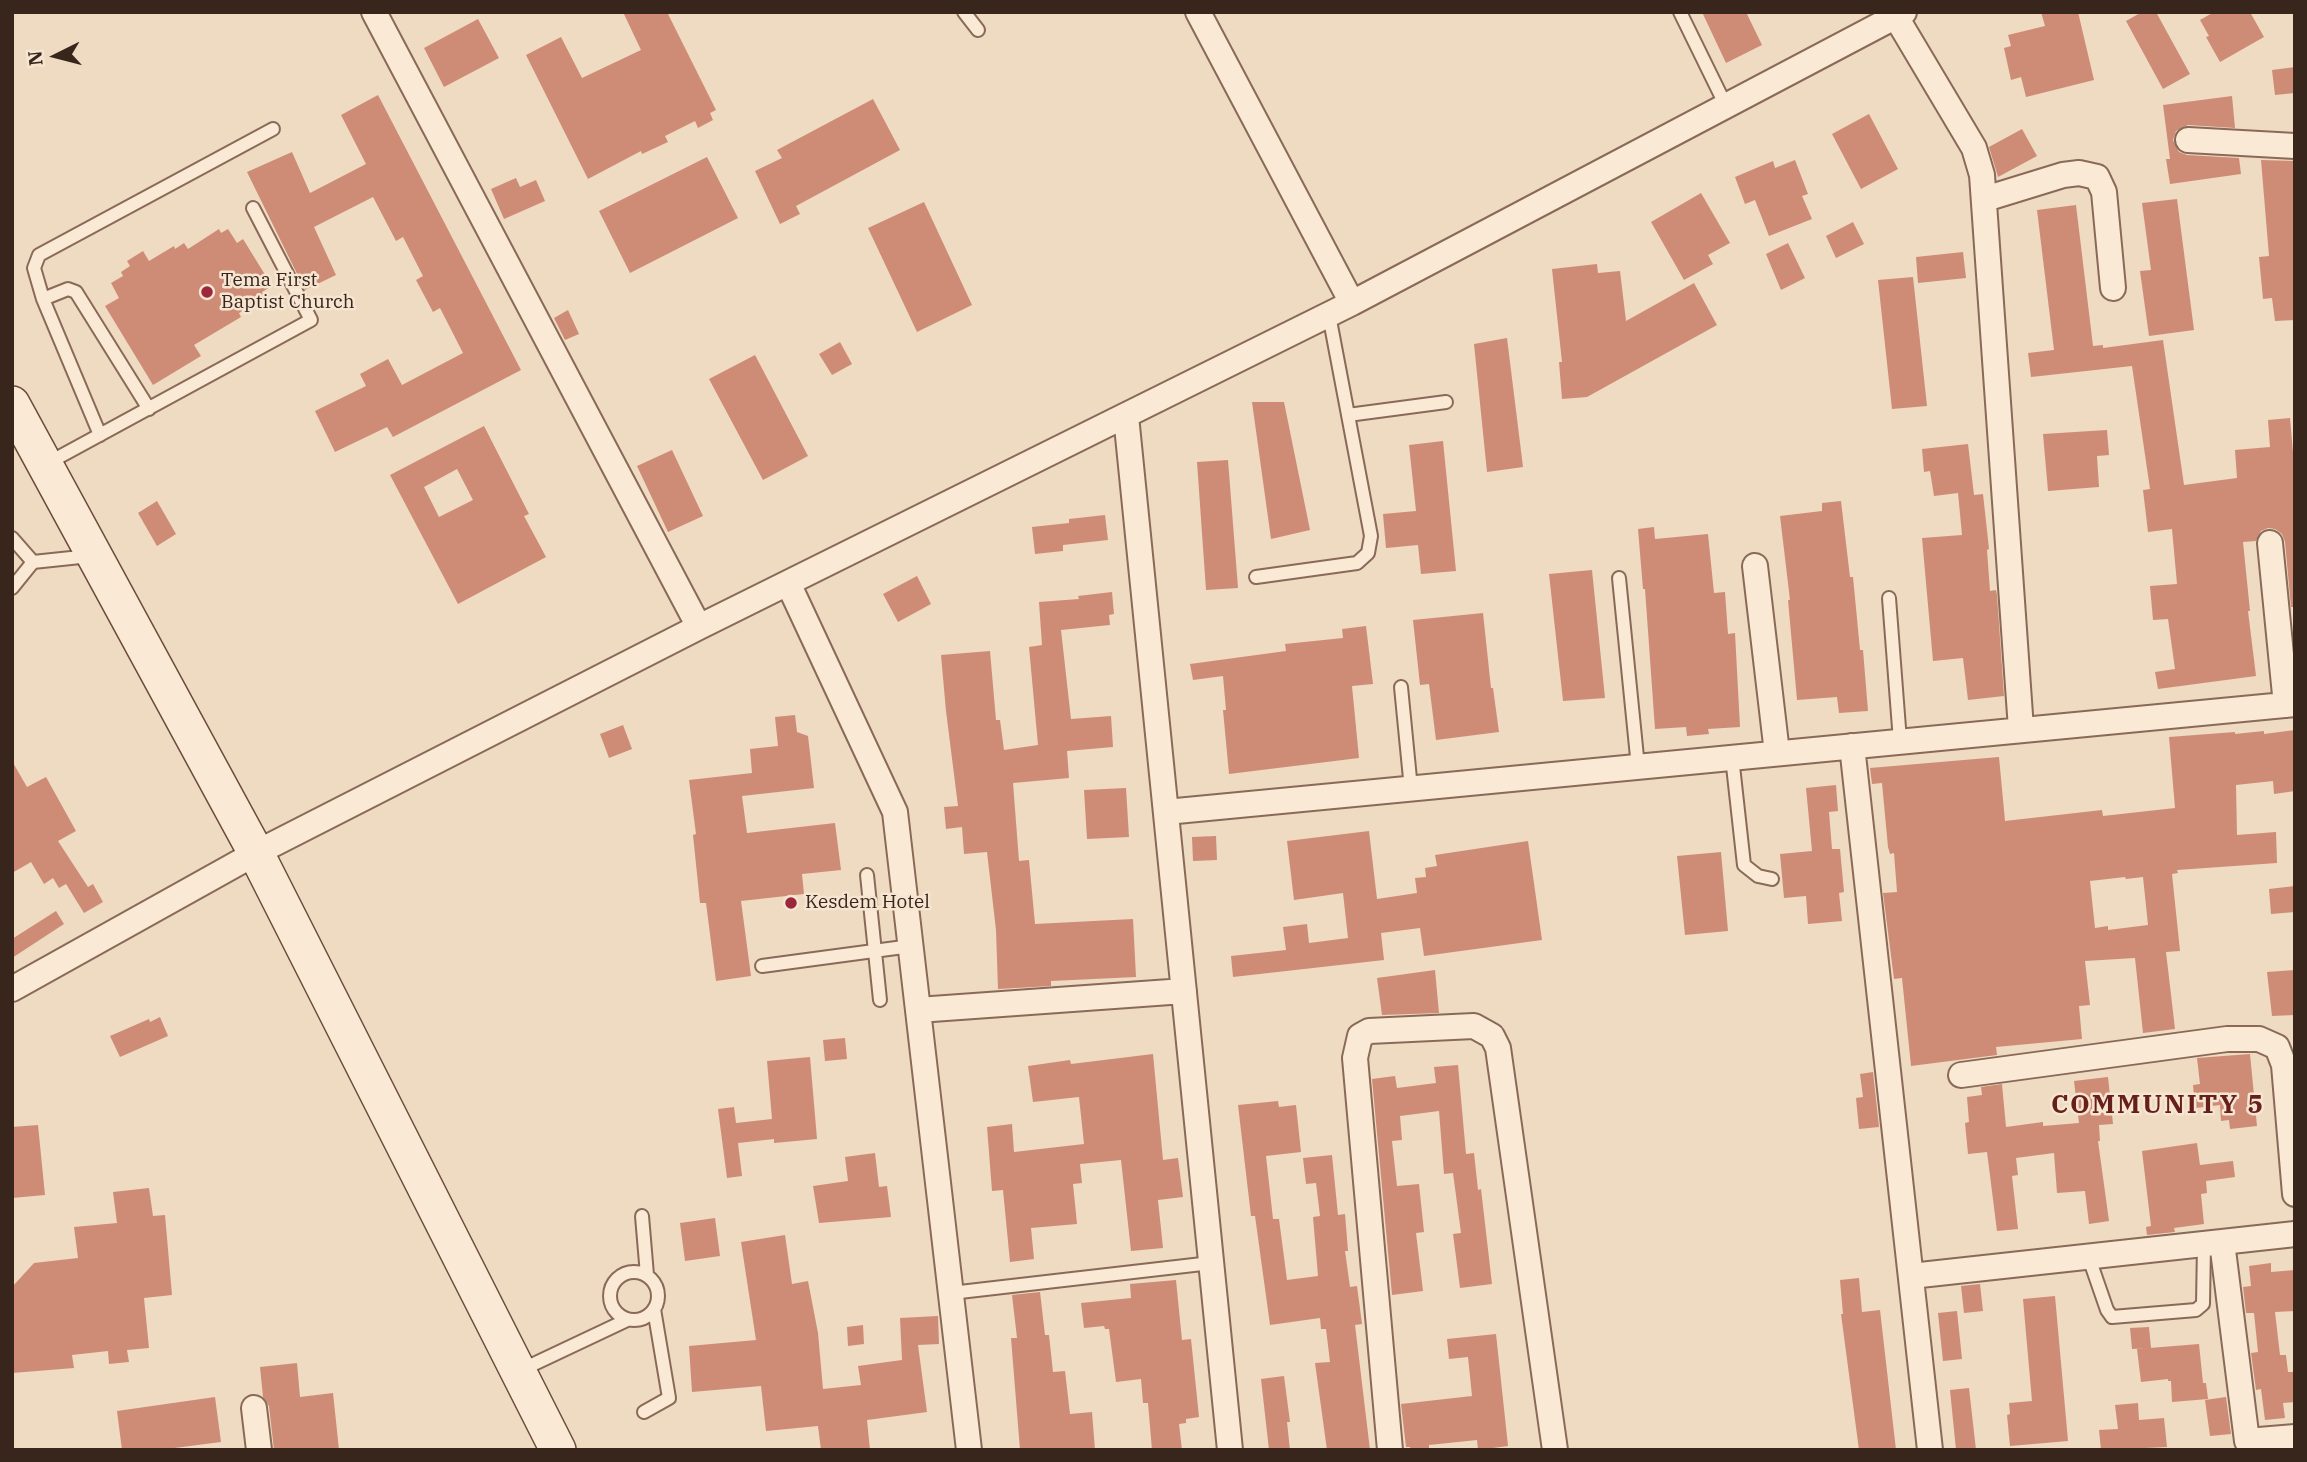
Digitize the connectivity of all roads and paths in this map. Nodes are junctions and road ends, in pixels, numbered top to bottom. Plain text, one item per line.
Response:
1 (373, 12) edge
2 (964, 12) edge
3 (1198, 12) edge
4 (1680, 12) edge
5 (1900, 14) edge
6 (978, 30) dead end
7 (1727, 106) junction
8 (273, 129) dead end
9 (2188, 141) dead end
10 (2295, 146) edge
11 (1985, 199) junction
12 (253, 208) dead end
13 (2113, 288) dead end
14 (43, 299) junction
15 (1352, 303) junction
16 (1329, 315) junction
17 (1446, 402) dead end
18 (12, 404) edge
19 (149, 408) junction
20 (1348, 415) junction
21 (1126, 416) junction
22 (100, 435) junction
23 (44, 464) junction
24 (12, 538) edge
25 (2270, 543) dead end
26 (94, 556) junction
27 (33, 562) junction
28 (1755, 566) dead end
29 (1256, 577) dead end
30 (1619, 578) dead end
31 (788, 583) junction
32 (12, 588) edge
33 (1889, 597) dead end
34 (699, 627) junction
35 (1401, 687) dead end
36 (2291, 704) edge
37 (2021, 729) junction
38 (1900, 741) junction
39 (1852, 746) junction
40 (1777, 753) junction
41 (1732, 757) junction
42 (1637, 767) junction
43 (1412, 789) junction
44 (1166, 812) junction
45 (256, 853) junction
46 (867, 875) dead end
47 (1772, 879) dead end
48 (911, 946) junction
49 (874, 951) junction
50 (762, 966) dead end
51 (12, 989) edge
52 (1184, 991) junction
53 (880, 1000) dead end
54 (918, 1010) junction
55 (1961, 1075) dead end
56 (2295, 1194) edge
57 (642, 1216) dead end
58 (2295, 1234) edge
59 (2213, 1243) junction
60 (2088, 1258) junction
61 (1211, 1264) junction
62 (647, 1275) junction
63 (1911, 1276) junction
64 (951, 1293) junction
65 (654, 1309) junction
66 (627, 1320) junction
67 (519, 1371) junction
68 (254, 1408) dead end
69 (644, 1412) dead end
70 (2295, 1437) edge
71 (259, 1450) edge
72 (558, 1450) edge
73 (969, 1450) edge
74 (1230, 1450) edge
75 (1390, 1450) edge
76 (1555, 1450) edge
77 (1930, 1450) edge

1 - 34 street
2 - 6 lane
3 - 15 street
4 - 7 lane
5 - 7 street
5 - 11 street
7 - 15 street
8 - 14 lane
9 - 10 street
11 - 13 street
11 - 37 street
12 - 19 lane
14 - 19 lane
14 - 22 lane
15 - 16 street
16 - 20 lane
16 - 21 street
17 - 20 lane
18 - 23 street
19 - 22 lane
20 - 29 lane
21 - 31 street
21 - 44 street
22 - 23 lane
23 - 26 street
24 - 27 lane
25 - 36 street
26 - 27 lane
26 - 45 street
27 - 32 lane
28 - 40 street
30 - 42 lane
31 - 34 street
31 - 48 street
33 - 38 lane
34 - 45 street
35 - 43 lane
36 - 37 street
37 - 38 street
38 - 39 street
39 - 40 street
39 - 63 street
40 - 41 street
41 - 42 street
41 - 47 lane
42 - 43 street
43 - 44 street
44 - 52 street
45 - 51 street
45 - 67 street
46 - 49 lane
48 - 49 lane
48 - 54 street
49 - 50 lane
49 - 53 lane
52 - 54 street
52 - 61 street
54 - 64 street
55 - 56 street
57 - 62 lane
58 - 59 street
59 - 60 street
59 - 60 lane
59 - 70 street
60 - 63 street
61 - 64 lane
61 - 74 street
62 - 65 lane
62 - 66 lane
63 - 77 street
64 - 73 street
65 - 66 lane
65 - 69 lane
66 - 67 lane
67 - 72 street
68 - 71 street
75 - 76 street

